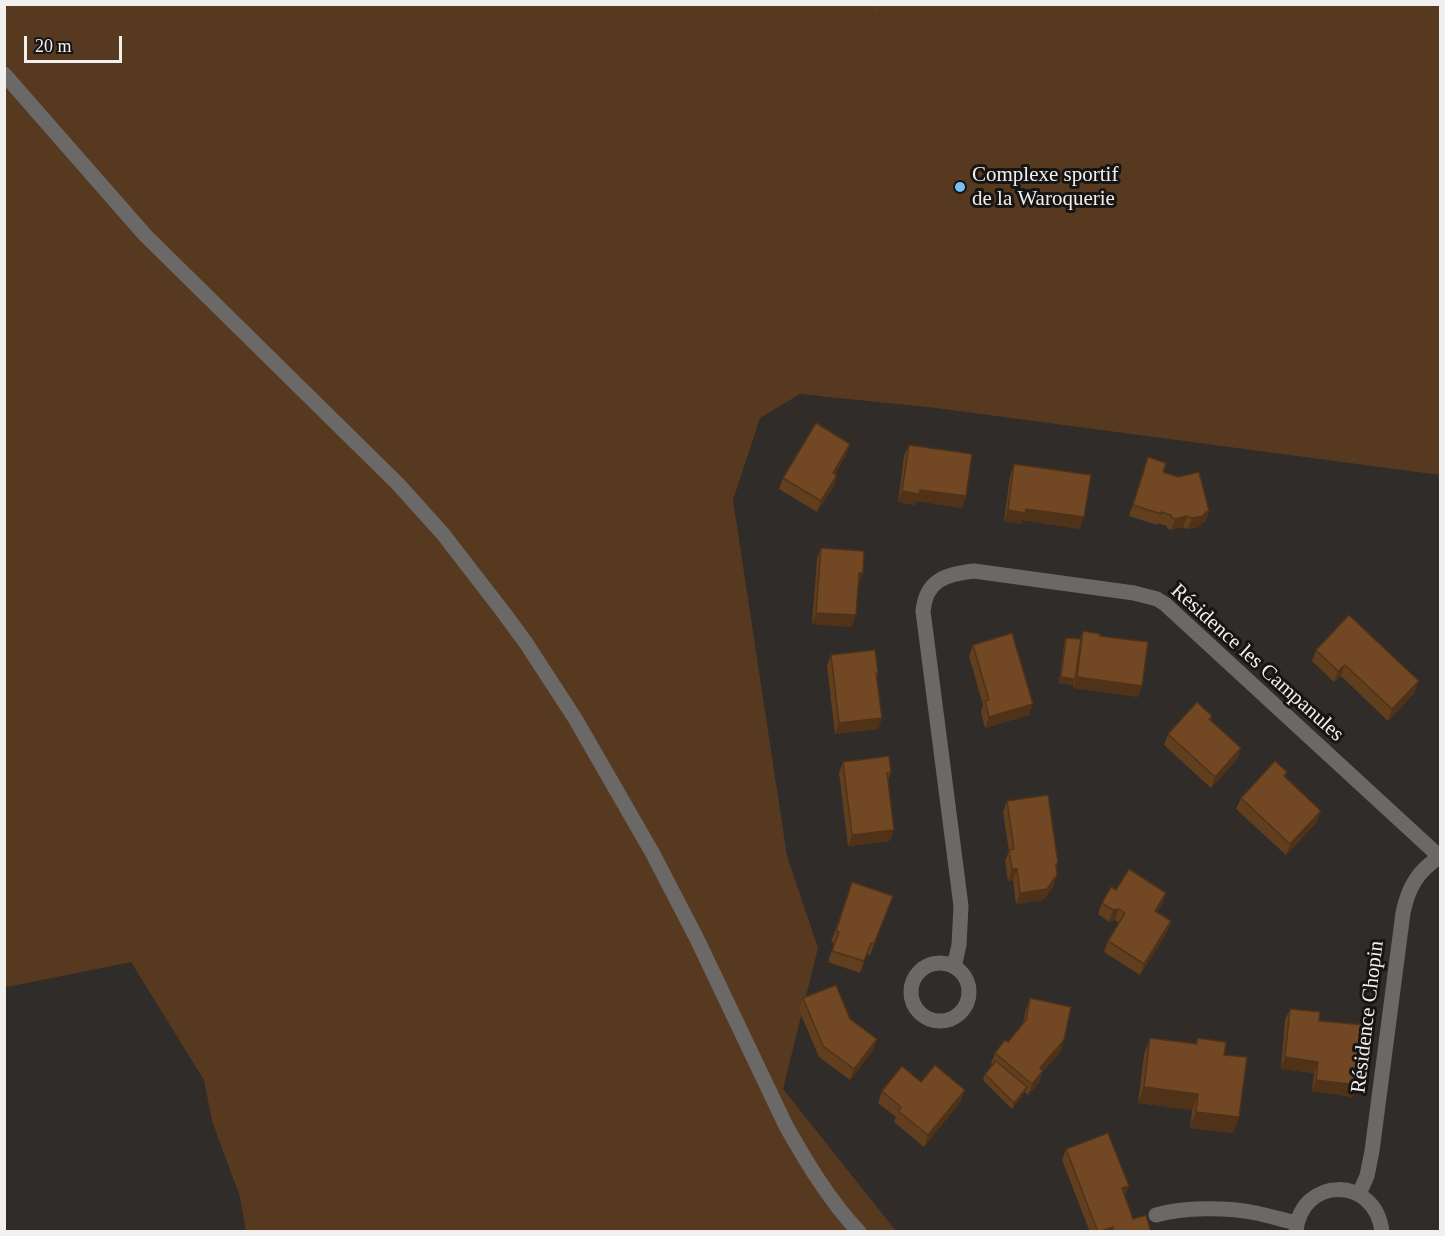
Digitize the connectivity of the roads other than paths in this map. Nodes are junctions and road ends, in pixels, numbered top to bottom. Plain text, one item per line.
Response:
1 (4, 74) edge
2 (1440, 857) edge
3 (954, 967) dead end
4 (1359, 1194) junction
5 (1156, 1215) dead end
6 (1297, 1227) edge
7 (859, 1232) edge
8 (1382, 1232) edge

1 - 7 street
2 - 3 street, Résidence les Campanules
2 - 4 street, Résidence Chopin
4 - 6 street
4 - 8 street
5 - 6 street

